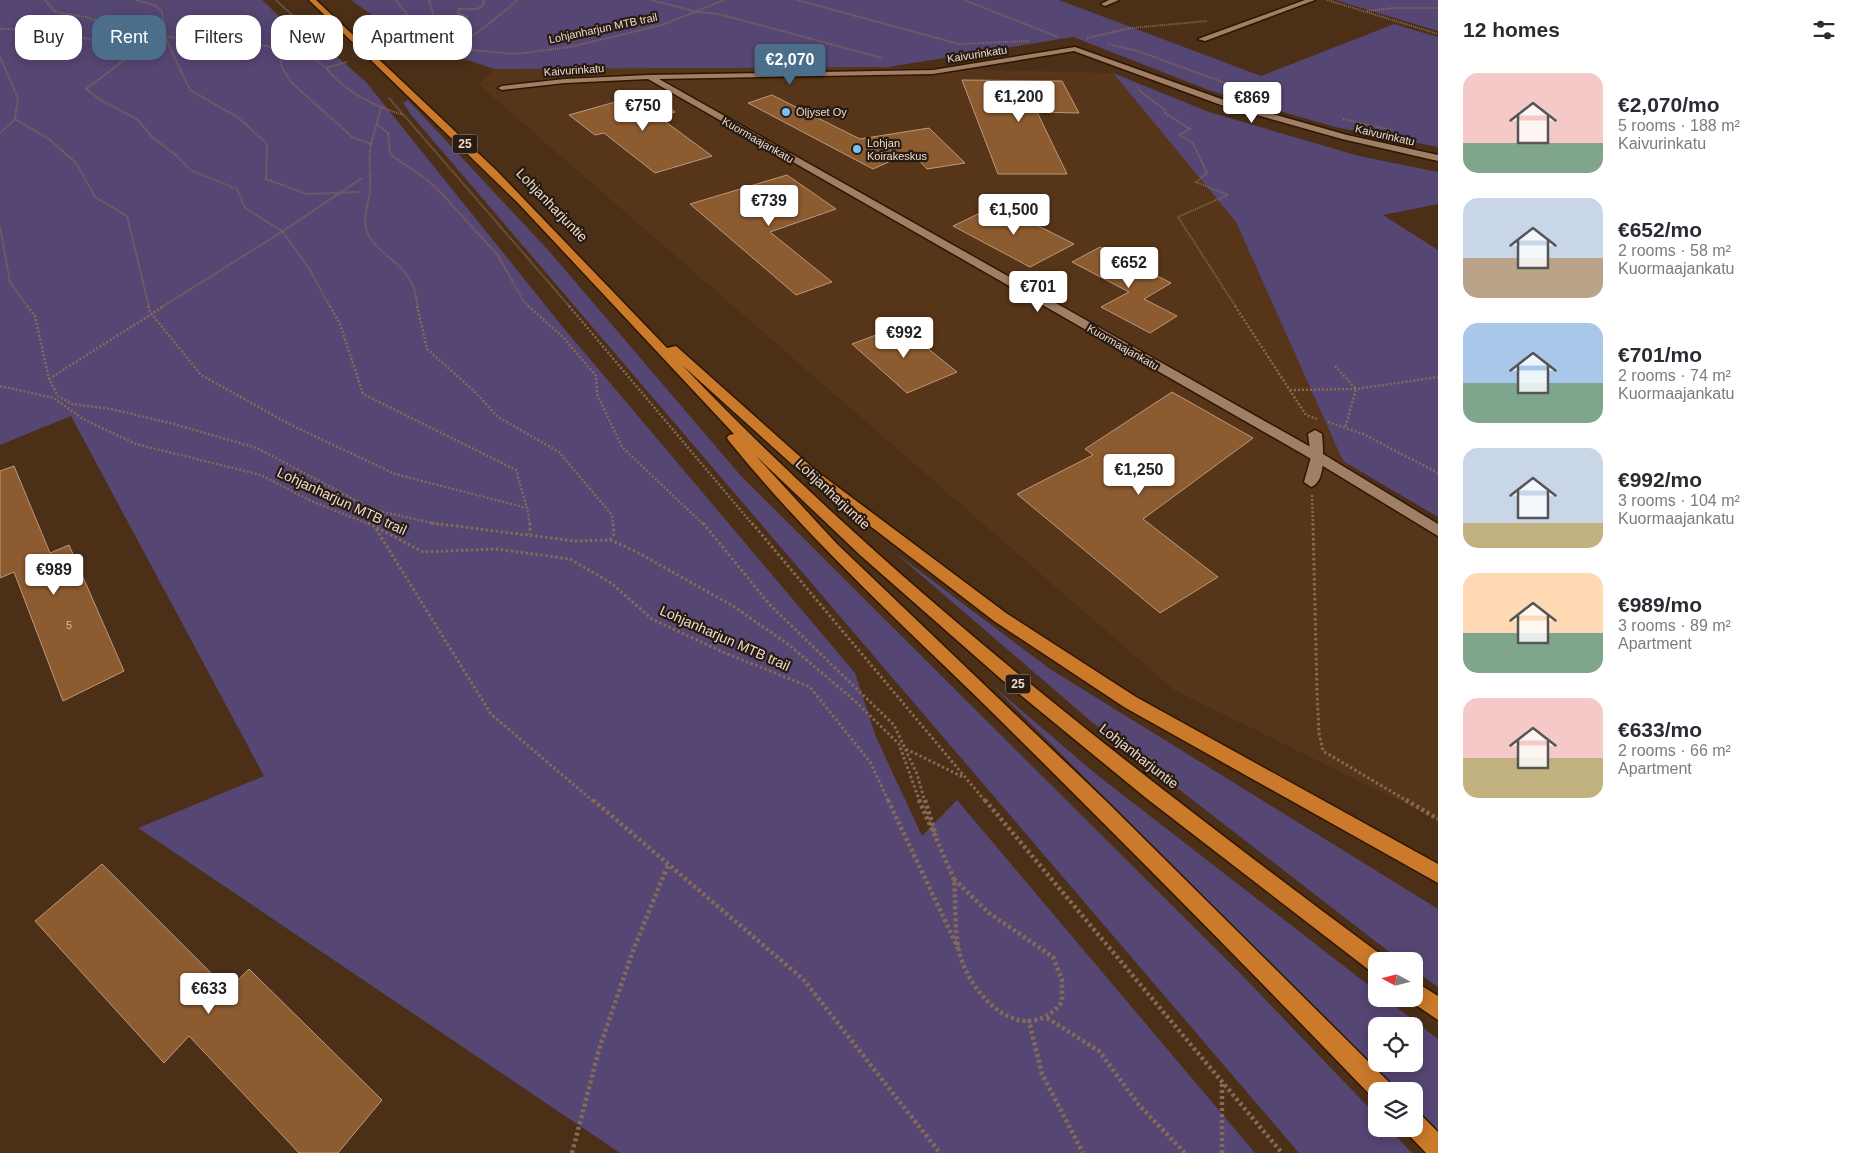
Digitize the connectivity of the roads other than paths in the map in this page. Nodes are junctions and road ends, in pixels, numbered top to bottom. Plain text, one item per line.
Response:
1 (312, 0) edge
2 (1116, 0) edge
3 (1312, 0) edge
4 (1105, 4) dead end
5 (1202, 39) dead end
6 (649, 77) junction
7 (502, 88) dead end
8 (1438, 158) edge
9 (610, 296) junction
10 (685, 376) junction
11 (1315, 434) dead end
12 (1318, 457) junction
13 (1311, 482) road end
14 (1438, 531) edge
15 (1438, 874) edge
16 (1368, 957) edge
17 (1423, 998) edge
18 (1438, 1009) edge
19 (1373, 1082) edge
20 (1423, 1133) edge
21 (1438, 1149) edge

1 - 9 highway, Lohjanharjuntie / 25
2 - 4 street
3 - 5 street
6 - 7 street, Kaivurinkatu
6 - 8 street, Kaivurinkatu
6 - 12 street, Kuormaajankatu
9 - 10 highway, Lohjanharjuntie / 25
9 - 15 highway
10 - 16 highway, Lohjanharjuntie / 25
10 - 19 highway
11 - 12 street
12 - 13 street
12 - 14 street, Kuormaajankatu
17 - 18 highway
20 - 21 highway

